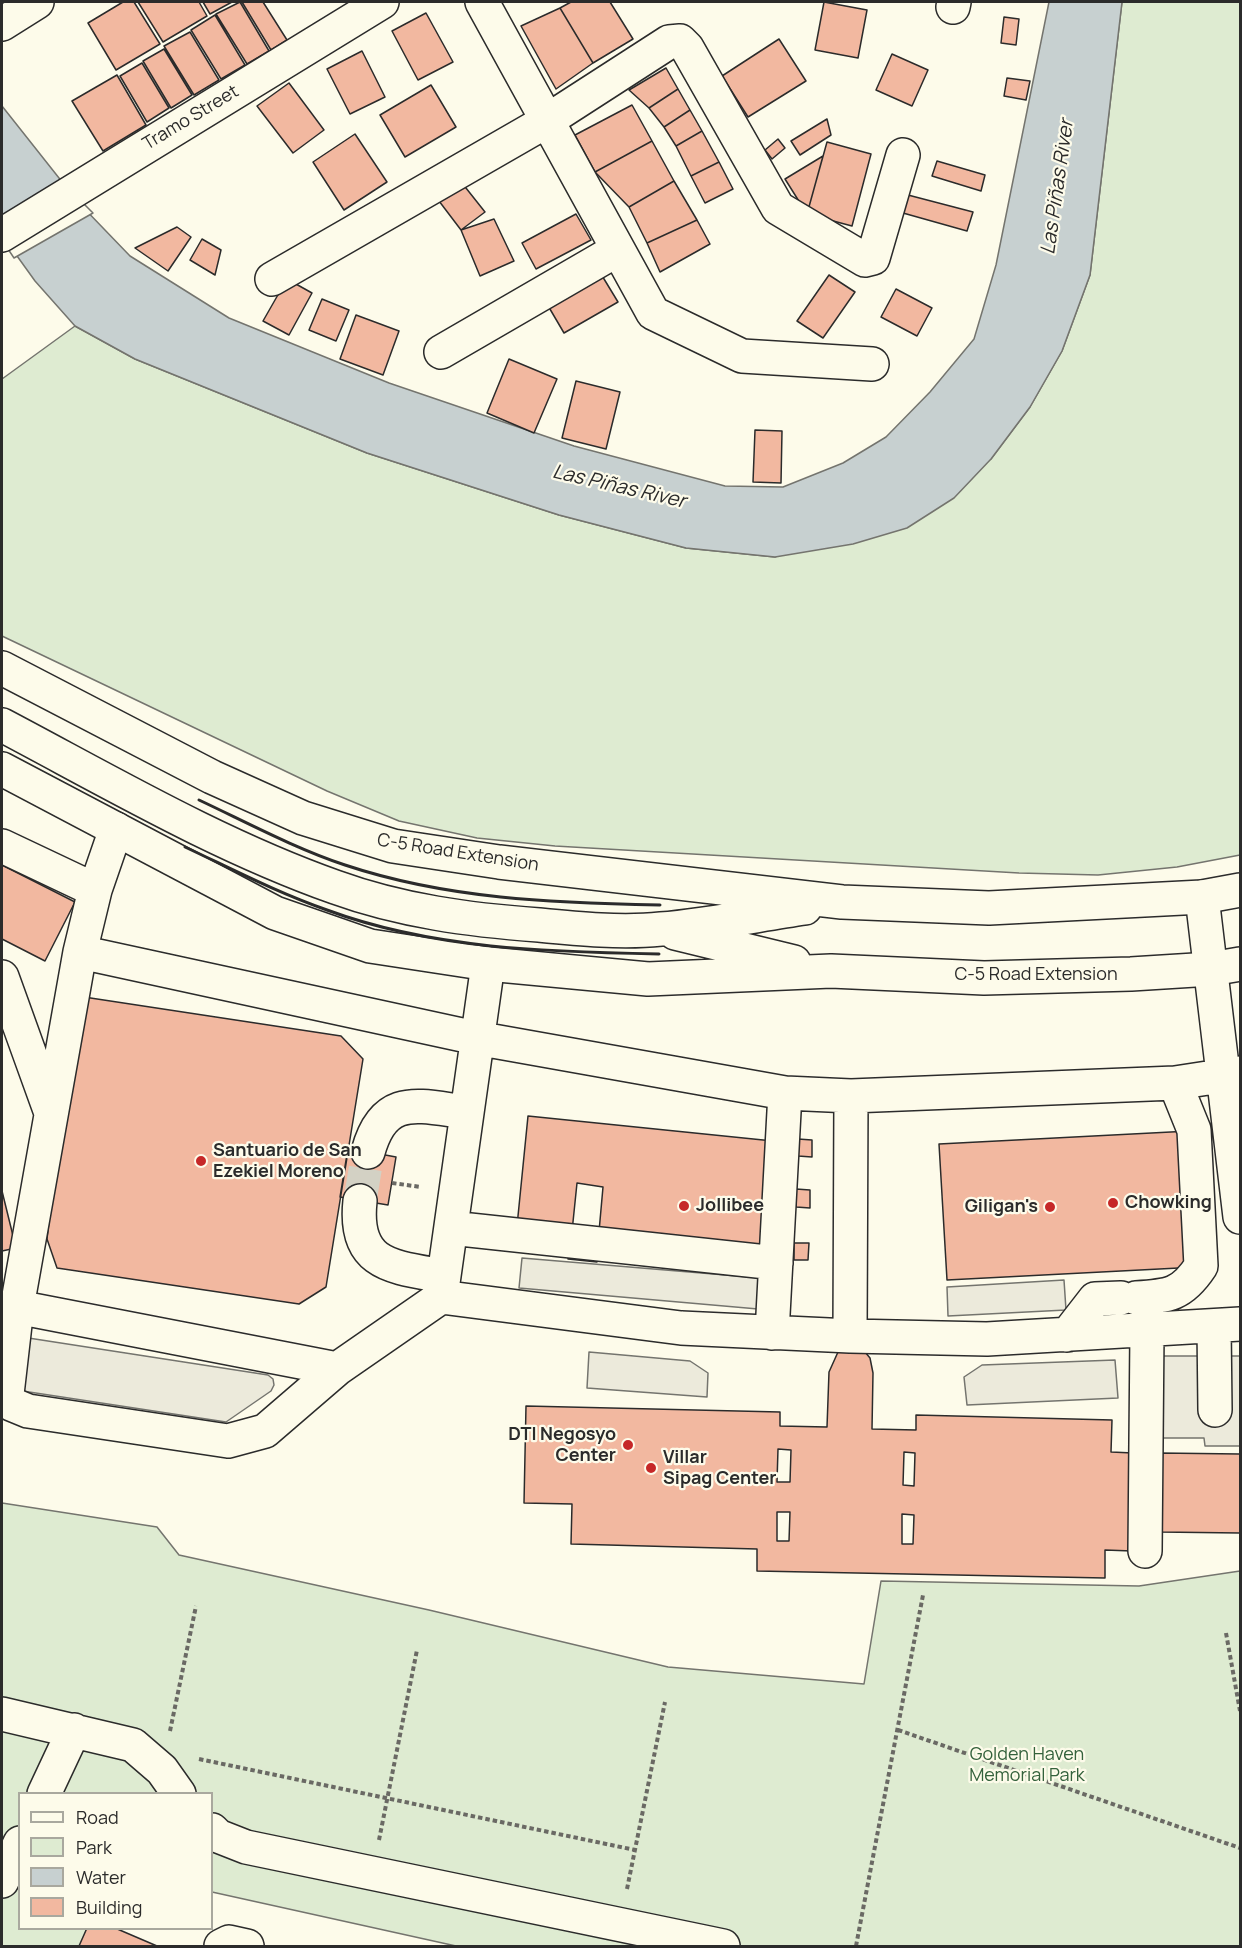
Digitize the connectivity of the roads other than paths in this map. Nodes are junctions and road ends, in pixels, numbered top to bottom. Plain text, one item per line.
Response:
1 (37, 2) edge
2 (382, 2) edge
3 (482, 2) edge
4 (2, 24) edge
5 (545, 122) junction
6 (903, 155) dead end
7 (2, 235) edge
8 (617, 250) junction
9 (272, 279) dead end
10 (441, 352) dead end
11 (872, 364) dead end
12 (2, 669) edge
13 (2, 725) edge
14 (2, 769) edge
15 (116, 829) junction
16 (2, 846) edge
17 (95, 890) junction
18 (1240, 890) edge
19 (1202, 897) junction
20 (842, 902) junction
21 (660, 930) junction
22 (80, 952) junction
23 (488, 964) junction
24 (1226, 967) edge
25 (831, 971) junction
26 (2, 976) edge
27 (476, 1038) junction
28 (1232, 1074) edge
29 (1175, 1083) junction
30 (784, 1093) junction
31 (852, 1096) junction
32 (466, 1112) junction
33 (52, 1114) junction
34 (368, 1152) tunnel mouth
35 (360, 1201) tunnel mouth
36 (1240, 1217) edge
37 (451, 1228) junction
38 (776, 1263) junction
39 (443, 1286) junction
40 (17, 1307) junction
41 (1227, 1325) edge
42 (1147, 1332) junction
43 (772, 1333) junction
44 (1067, 1335) junction
45 (850, 1336) junction
46 (337, 1369) junction
47 (1215, 1410) dead end
48 (1145, 1551) dead end
49 (2, 1714) edge
50 (74, 1730) junction
51 (169, 1772) edge
52 (45, 1792) edge
53 (213, 1831) edge
54 (18, 1848) edge
55 (2, 1881) edge
56 (220, 1947) edge
57 (247, 1947) edge
58 (723, 1947) edge

1 - 4 main road
2 - 7 main road, Tramo Street
3 - 5 main road
5 - 6 main road
5 - 8 main road
5 - 9 main road
8 - 10 main road
8 - 11 main road
12 - 20 main road, C-5 Road Extension
13 - 21 main road, C-5 Road Extension
14 - 15 main road, C-5 Road Extension
15 - 17 main road
15 - 23 main road, C-5 Road Extension
16 - 17 main road
17 - 22 main road
18 - 19 main road, C-5 Road Extension
19 - 20 main road, C-5 Road Extension
19 - 24 main road
20 - 21 main road, C-5 Road Extension
21 - 25 main road, C-5 Road Extension
22 - 27 main road
22 - 33 main road
23 - 25 main road, C-5 Road Extension
23 - 27 main road
24 - 25 main road, C-5 Road Extension
24 - 28 main road
26 - 33 main road
27 - 30 main road
27 - 32 main road
28 - 29 main road
28 - 36 main road
29 - 31 main road
29 - 44 main road
30 - 31 main road
30 - 38 main road
31 - 45 main road
32 - 34 main road
32 - 37 main road
33 - 40 main road
35 - 39 main road
37 - 38 main road
37 - 39 main road
38 - 43 main road
39 - 43 main road
39 - 46 main road
40 - 46 main road
40 - 46 main road
41 - 42 main road
41 - 47 main road
42 - 44 main road
42 - 48 main road
43 - 45 main road
44 - 45 main road
49 - 50 main road
50 - 51 main road
50 - 52 main road
53 - 58 main road
54 - 55 main road
56 - 57 main road

